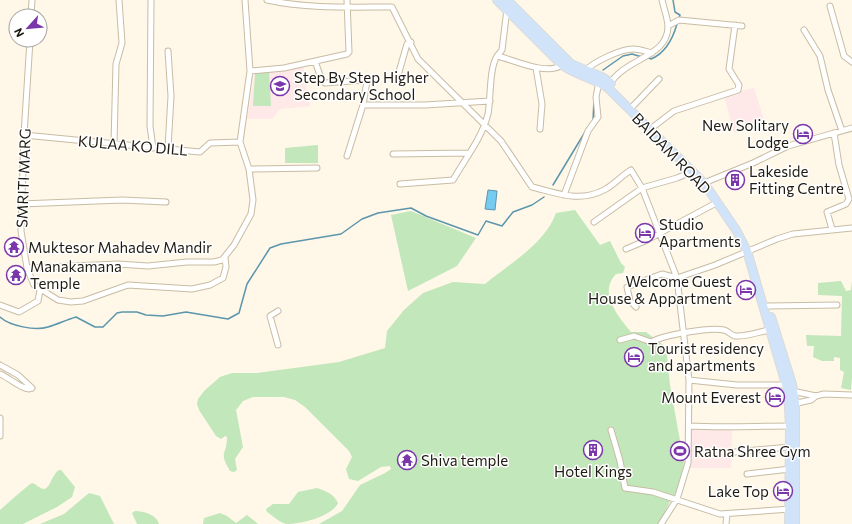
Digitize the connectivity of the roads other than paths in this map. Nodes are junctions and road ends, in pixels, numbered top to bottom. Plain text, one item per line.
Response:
1 (119, 0) edge
2 (151, 0) edge
3 (245, 0) edge
4 (267, 0) edge
5 (347, 0) edge
6 (497, 0) edge
7 (507, 0) edge
8 (662, 0) edge
9 (830, 6) dead end
10 (348, 8) junction
11 (507, 9) junction
12 (735, 25) junction
13 (668, 26) junction
14 (742, 26) dead end
15 (804, 30) dead end
16 (411, 42) junction
17 (29, 48) edge
18 (168, 51) dead end
19 (652, 53) junction
20 (497, 56) junction
21 (316, 61) junction
22 (852, 62) edge
23 (562, 65) junction
24 (536, 68) junction
25 (585, 70) junction
26 (250, 71) junction
27 (399, 72) dead end
28 (659, 79) dead end
29 (599, 82) junction
30 (609, 85) junction
31 (490, 101) junction
32 (462, 103) junction
33 (363, 105) junction
34 (633, 106) junction
35 (484, 125) junction
36 (653, 127) junction
37 (852, 128) edge
38 (540, 129) dead end
39 (842, 131) junction
40 (834, 133) junction
41 (24, 135) junction
42 (240, 142) junction
43 (114, 144) junction
44 (153, 148) junction
45 (168, 148) junction
46 (469, 153) junction
47 (393, 154) dead end
48 (347, 156) dead end
49 (317, 168) dead end
50 (249, 169) junction
51 (693, 171) junction
52 (706, 182) junction
53 (400, 184) dead end
54 (642, 188) junction
55 (564, 195) junction
56 (166, 202) dead end
57 (718, 202) junction
58 (21, 204) junction
59 (594, 222) dead end
60 (852, 228) edge
61 (832, 229) junction
62 (659, 234) junction
63 (626, 249) dead end
64 (749, 250) junction
65 (225, 257) junction
66 (27, 268) junction
67 (677, 278) junction
68 (40, 290) junction
69 (0, 305) edge
70 (837, 305) dead end
71 (768, 306) junction
72 (636, 307) dead end
73 (278, 311) dead end
74 (769, 330) junction
75 (683, 334) junction
76 (620, 340) dead end
77 (278, 345) dead end
78 (0, 364) edge
79 (0, 374) edge
80 (689, 380) junction
81 (789, 389) junction
82 (816, 396) junction
83 (852, 396) edge
84 (792, 404) junction
85 (0, 418) edge
86 (689, 426) junction
87 (790, 426) junction
88 (611, 430) dead end
89 (0, 436) edge
90 (790, 447) junction
91 (734, 452) dead end
92 (790, 469) junction
93 (747, 474) dead end
94 (677, 499) junction
95 (792, 509) junction
96 (727, 514) junction
97 (661, 524) edge
98 (726, 524) edge
99 (789, 524) edge
100 (796, 524) edge

1 - 43 street
2 - 44 street
3 - 26 street
4 - 10 street
5 - 10 street
6 - 11 main road, BAIDAM ROAD
7 - 25 main road, BAIDAM ROAD
8 - 13 street
9 - 22 street
10 - 16 street
10 - 21 street
11 - 20 street
11 - 23 main road, BAIDAM ROAD
12 - 13 street
12 - 14 street
12 - 36 street
13 - 19 street
15 - 39 street
16 - 27 street
16 - 32 street
17 - 41 street, SMRITI MARG
18 - 45 street
19 - 25 street
19 - 30 street
20 - 24 street
20 - 31 street
21 - 26 street
21 - 33 street
23 - 24 street
23 - 29 main road, BAIDAM ROAD
24 - 38 street
25 - 30 main road, BAIDAM ROAD
26 - 42 street
28 - 34 street
29 - 30 main road, BAIDAM ROAD
29 - 55 street
30 - 34 main road, BAIDAM ROAD
30 - 51 main road, BAIDAM ROAD
31 - 32 street
31 - 35 street
32 - 33 street
32 - 35 street
33 - 48 street
34 - 36 main road, BAIDAM ROAD
35 - 46 street
35 - 55 street
36 - 52 main road, BAIDAM ROAD
37 - 39 street
39 - 40 street
40 - 52 street
40 - 61 street
41 - 43 street, KULAA KO DILL
41 - 58 street, SMRITI MARG
42 - 45 street, KULAA KO DILL
42 - 50 street
43 - 44 street, KULAA KO DILL
44 - 45 street, KULAA KO DILL
46 - 47 street
46 - 53 street
49 - 50 street
50 - 65 street
51 - 52 main road, BAIDAM ROAD
51 - 54 street
52 - 57 main road, BAIDAM ROAD
52 - 64 main road, BAIDAM ROAD
54 - 55 street
54 - 59 street
54 - 62 street
56 - 58 street
57 - 62 street
57 - 64 main road, BAIDAM ROAD
58 - 66 street, SMRITI MARG
60 - 61 street
61 - 64 street
62 - 63 street
62 - 67 street
64 - 67 street
64 - 71 main road, BAIDAM ROAD
64 - 74 main road, BAIDAM ROAD
65 - 66 street
65 - 68 street, SMRITI MARG
66 - 68 street, SMRITI MARG
67 - 72 street
67 - 75 street
68 - 69 street
70 - 71 street
71 - 81 main road, BAIDAM ROAD
73 - 77 street
74 - 75 street
74 - 81 main road, BAIDAM ROAD
75 - 76 street
75 - 80 street
78 - 79 street
80 - 81 street
80 - 86 street
81 - 82 street
81 - 84 main road, BAIDAM ROAD
82 - 83 street
82 - 84 street
84 - 87 main road, BAIDAM ROAD
84 - 95 main road, BAIDAM ROAD
85 - 89 street
86 - 87 street
86 - 94 street
87 - 90 main road, BAIDAM ROAD
88 - 94 street
90 - 91 street
90 - 92 main road, BAIDAM ROAD
92 - 93 street
92 - 95 main road, BAIDAM ROAD
94 - 96 street
94 - 97 street
95 - 96 street
95 - 99 main road, BAIDAM ROAD
95 - 100 main road, BAIDAM ROAD
96 - 98 street

